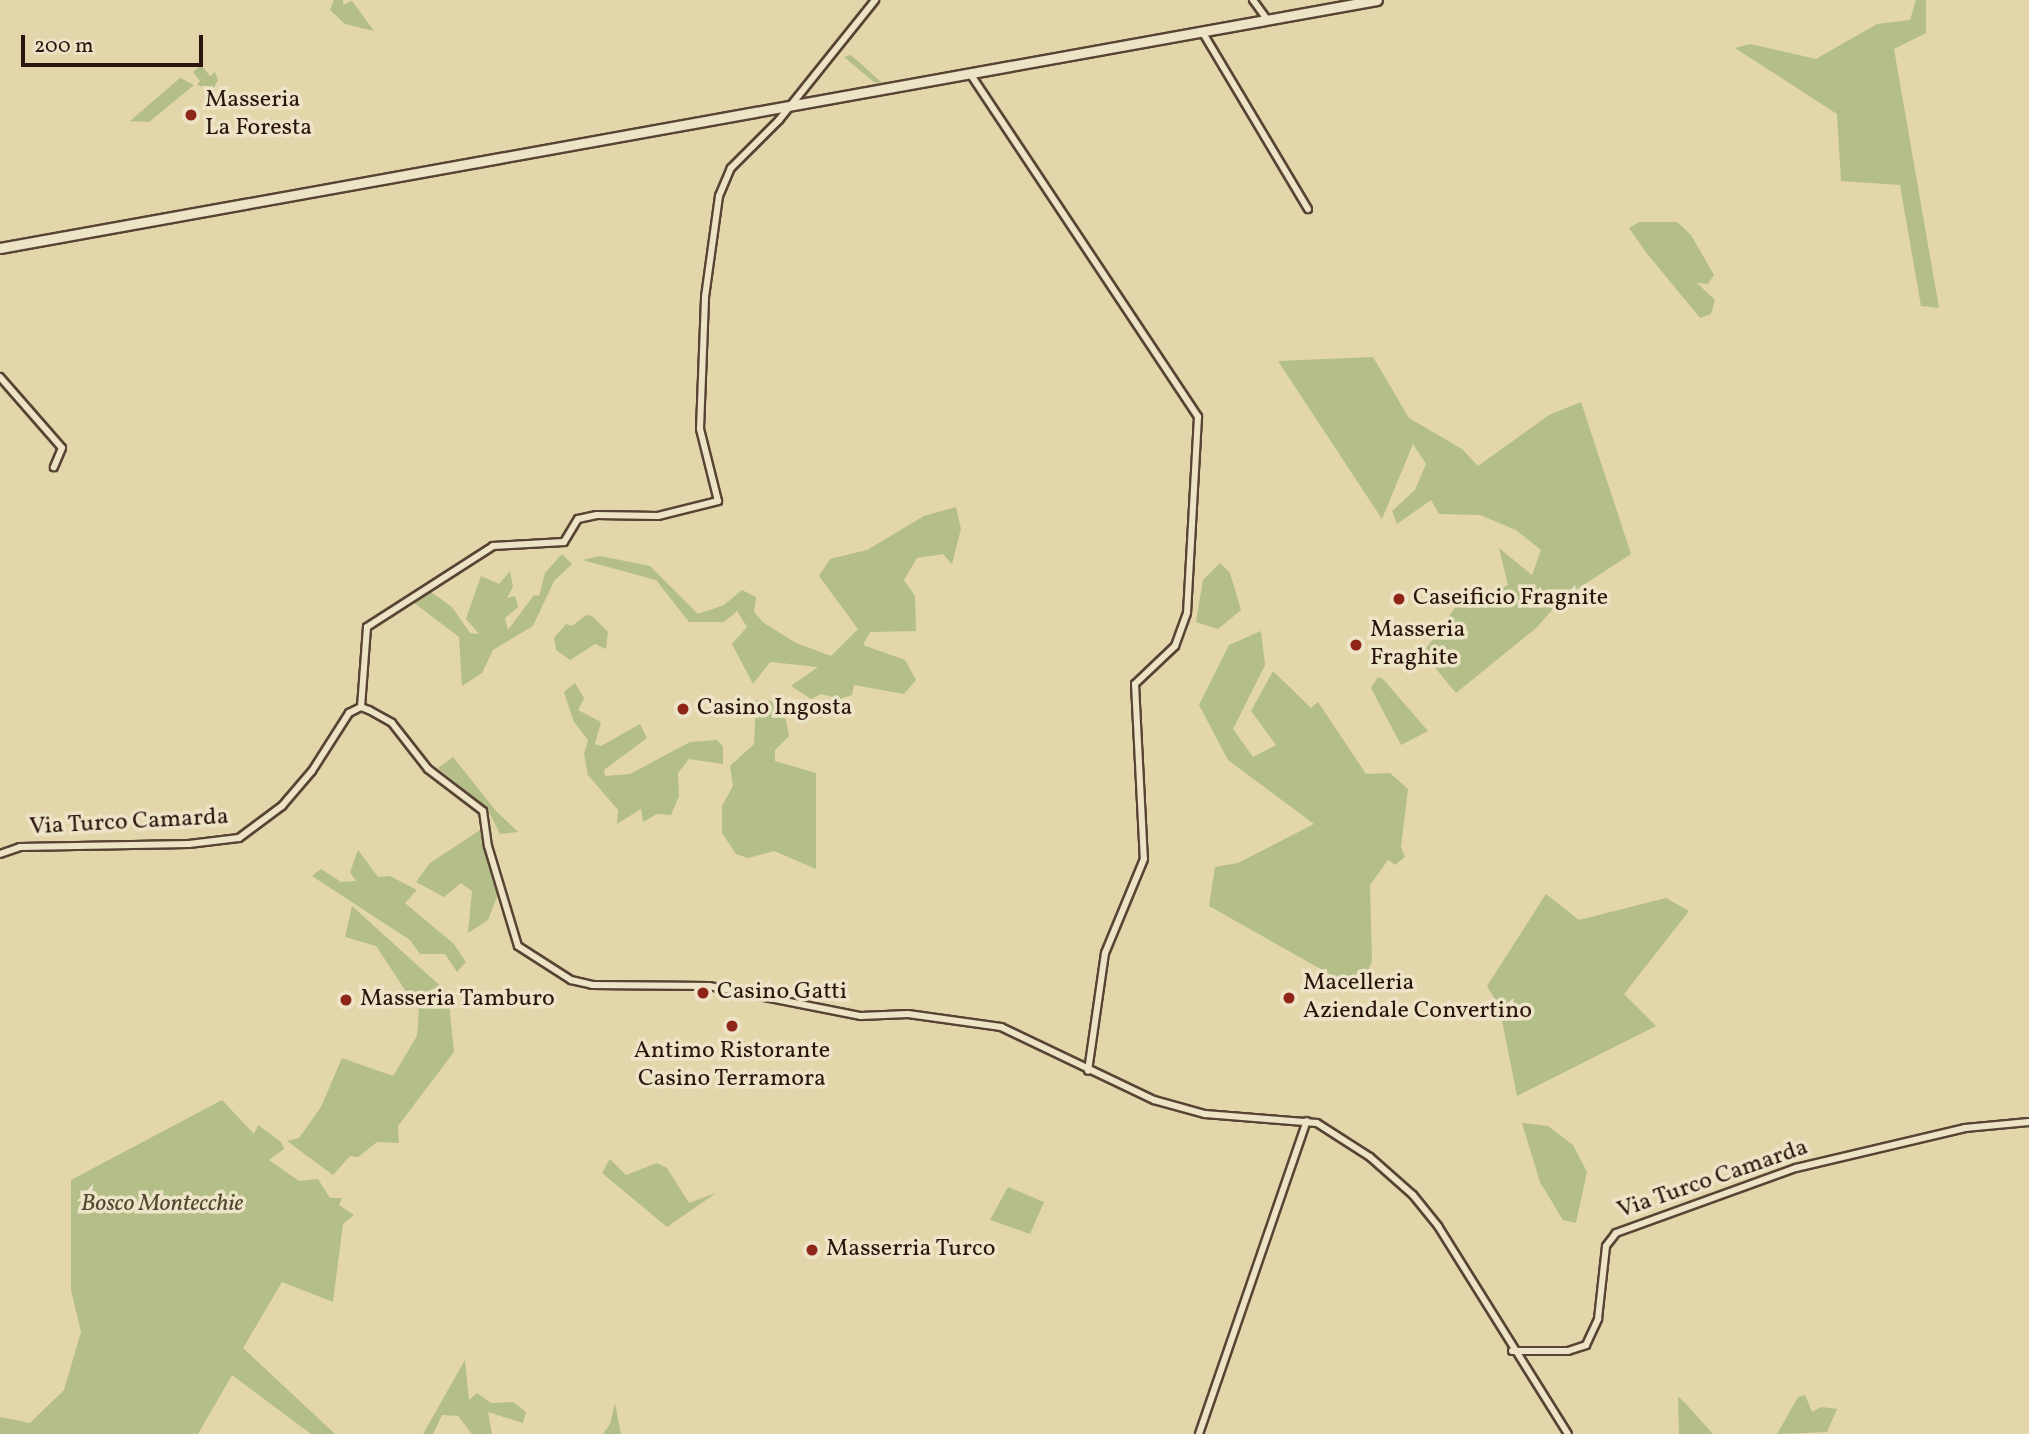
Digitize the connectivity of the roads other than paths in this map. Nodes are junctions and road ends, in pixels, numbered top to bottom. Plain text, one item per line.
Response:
1 (875, 0) edge
2 (1253, 0) edge
3 (1377, 0) edge
4 (1268, 21) junction
5 (1203, 33) junction
6 (971, 75) junction
7 (789, 107) junction
8 (1308, 209) dead end
9 (0, 248) edge
10 (0, 377) edge
11 (54, 467) dead end
12 (361, 707) junction
13 (0, 854) edge
14 (1088, 1071) junction
15 (1307, 1121) junction
16 (2029, 1122) edge
17 (1512, 1351) junction
18 (1199, 1434) edge
19 (1568, 1434) edge

1 - 7 street
2 - 4 street
3 - 4 main road
4 - 5 main road
5 - 6 main road
5 - 8 street
6 - 7 main road
6 - 14 street
7 - 9 main road
7 - 12 street
10 - 11 street
12 - 13 street, Via Turco Camarda
12 - 14 street
14 - 15 street
15 - 17 street
15 - 18 street
16 - 17 street, Via Turco Camarda
17 - 19 street

